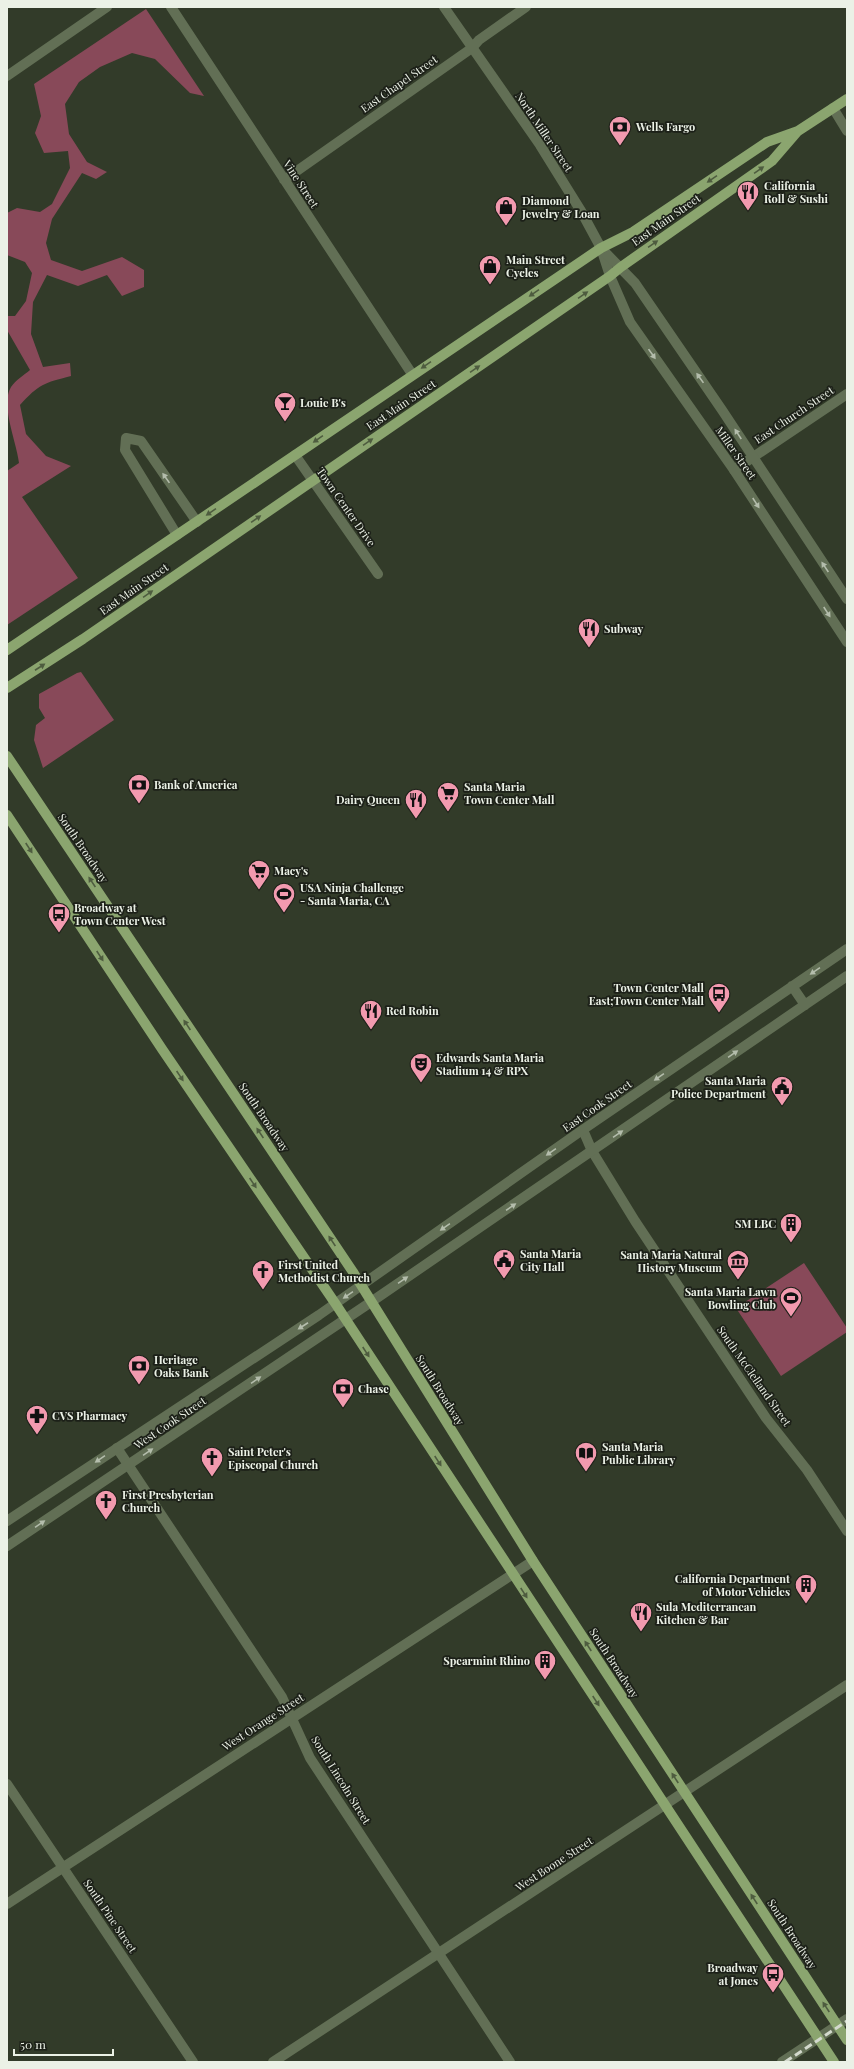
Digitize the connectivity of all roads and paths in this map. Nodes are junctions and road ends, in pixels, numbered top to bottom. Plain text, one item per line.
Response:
1 (107, 7) edge
2 (171, 7) edge
3 (444, 7) edge
4 (526, 7) edge
5 (472, 48) junction
6 (7, 76) edge
7 (847, 99) edge
8 (833, 108) junction
9 (798, 131) junction
10 (847, 131) edge
11 (284, 180) junction
12 (601, 248) junction
13 (621, 267) junction
14 (610, 276) junction
15 (412, 374) junction
16 (847, 394) edge
17 (295, 455) junction
18 (753, 457) junction
19 (734, 470) junction
20 (313, 480) junction
21 (197, 522) junction
22 (177, 535) junction
23 (378, 574) dead end
24 (847, 599) edge
25 (847, 642) edge
26 (7, 650) edge
27 (7, 688) edge
28 (7, 756) edge
29 (7, 815) edge
30 (847, 949) edge
31 (847, 976) edge
32 (792, 986) junction
33 (805, 1004) junction
34 (583, 1130) junction
35 (592, 1151) junction
36 (361, 1286) junction
37 (371, 1302) junction
38 (335, 1304) junction
39 (345, 1319) junction
40 (117, 1448) junction
41 (128, 1466) junction
42 (7, 1521) edge
43 (847, 1531) edge
44 (7, 1546) edge
45 (533, 1562) junction
46 (513, 1575) junction
47 (847, 1685) edge
48 (292, 1717) junction
49 (7, 1784) edge
50 (684, 1793) junction
51 (664, 1805) junction
52 (63, 1867) junction
53 (7, 1904) edge
54 (439, 1953) junction
55 (847, 2019) edge
56 (838, 2025) junction
57 (818, 2038) junction
58 (847, 2040) edge
59 (193, 2062) edge
60 (273, 2062) edge
61 (510, 2062) edge
62 (782, 2062) edge
63 (834, 2062) edge

1 - 6 street
2 - 11 street, Vine Street
3 - 5 street, North Miller Street
4 - 5 street, East Chapel Street
5 - 11 street, East Chapel Street
5 - 12 street, North Miller Street
7 - 8 main road, East Main Street
8 - 9 main road, East Main Street
8 - 10 street
9 -> 12 main road, East Main Street
13 -> 9 main road, East Main Street
11 - 15 street, Vine Street
12 - 13 street, Miller Street
12 - 14 street, North Miller Street
12 -> 15 main road, East Main Street
13 - 14 main road, East Main Street
18 -> 13 street, Miller Street
14 -> 19 street, Miller Street
20 -> 14 main road, East Main Street
15 -> 17 main road, East Main Street
16 - 18 street, East Church Street
17 - 20 street, Town Center Drive
17 -> 21 main road, East Main Street
18 - 19 street, East Church Street
24 -> 18 street, Miller Street
19 -> 25 street, Miller Street
20 - 23 street, Town Center Drive
27 -> 20 main road, East Main Street
21 - 22 main road, East Main Street
21 -> 22 street
22 - 26 main road, East Main Street
36 -> 28 main road, South Broadway
29 -> 38 main road
30 -> 32 street, East Cook Street
31 - 33 street
32 - 33 street
32 -> 34 street, East Cook Street
35 -> 33 street
34 - 35 street, South McClelland Street
34 -> 36 street, East Cook Street
37 -> 35 street
35 - 43 street, South McClelland Street
36 - 37 main road, South Broadway
36 -> 38 street, East Cook Street
37 - 39 street, West Cook Street
37 - 45 main road, South Broadway
38 - 39 main road
38 -> 40 street, West Cook Street
41 -> 39 street, West Cook Street
39 -> 46 main road
40 - 41 street, South Lincoln Street
40 -> 42 street, West Cook Street
44 -> 41 street, West Cook Street
41 - 48 street, South Lincoln Street
45 - 46 street, West Orange Street
50 -> 45 main road, South Broadway
46 - 48 street, West Orange Street
46 -> 51 main road
47 - 50 street, West Boone Street
48 - 52 street, West Orange Street
48 - 54 street, South Lincoln Street
49 - 52 street, South Pine Street
50 - 51 street, West Boone Street
56 -> 50 main road, South Broadway
51 - 54 street, West Boone Street
51 - 57 main road
52 - 53 street, West Orange Street
52 - 59 street, South Pine Street
54 - 60 street, West Boone Street
54 - 61 street, South Lincoln Street
55 - 56 street
56 - 57 street
56 - 58 main road, South Broadway
57 - 62 street
57 - 63 main road

